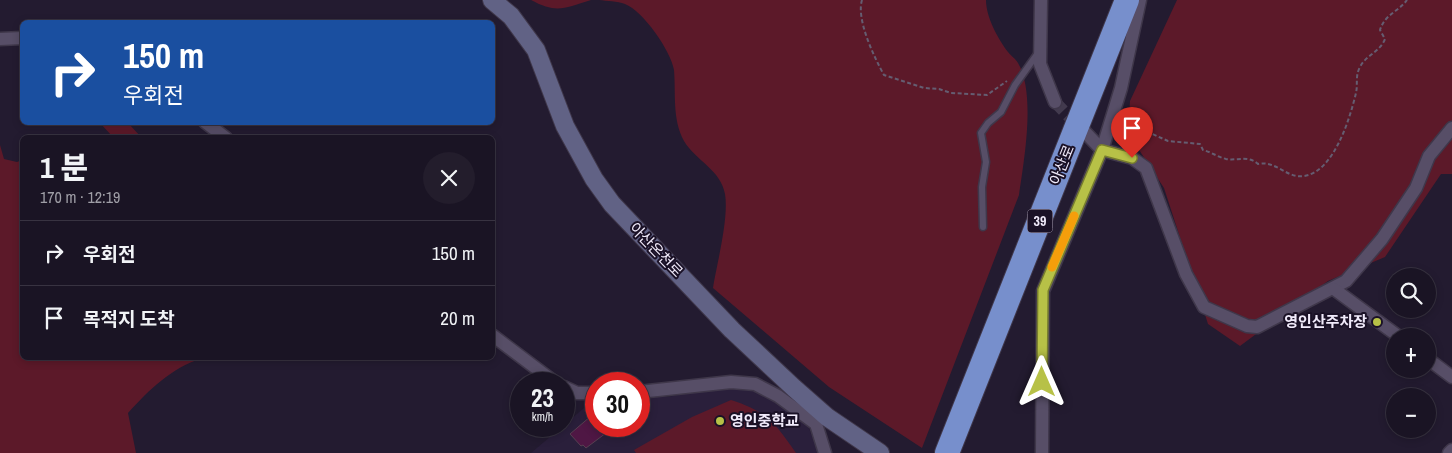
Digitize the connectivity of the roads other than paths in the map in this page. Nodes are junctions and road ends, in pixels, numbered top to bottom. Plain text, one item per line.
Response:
1 (492, 0) edge
2 (1041, 0) edge
3 (1112, 0) edge
4 (1126, 0) edge
5 (1140, 0) edge
6 (20, 38) edge
7 (0, 39) edge
8 (1040, 49) junction
9 (1055, 102) tunnel mouth
10 (209, 125) edge
11 (1452, 128) edge
12 (1084, 131) tunnel mouth
13 (222, 135) edge
14 (1102, 150) junction
15 (982, 227) dead end
16 (1334, 289) junction
17 (1387, 328) edge
18 (495, 338) edge
19 (1436, 365) edge
20 (541, 372) edge
21 (1452, 377) edge
22 (650, 391) edge
23 (822, 421) junction
24 (944, 446) edge
25 (1452, 450) edge
26 (825, 453) edge
27 (880, 453) edge
28 (1042, 453) edge
29 (1450, 453) edge

1 - 23 main road, 아산온천로
2 - 8 street
3 - 24 highway, 아산로 / 39
4 - 24 highway, 아산로 / 39
5 - 14 street
6 - 7 street
8 - 9 street
8 - 15 lane
10 - 13 street
11 - 16 street
12 - 14 street
14 - 16 street
14 - 28 street
16 - 17 street
18 - 20 street
19 - 21 street
22 - 23 street
23 - 26 street
23 - 27 main road, 아산온천로
25 - 29 street

